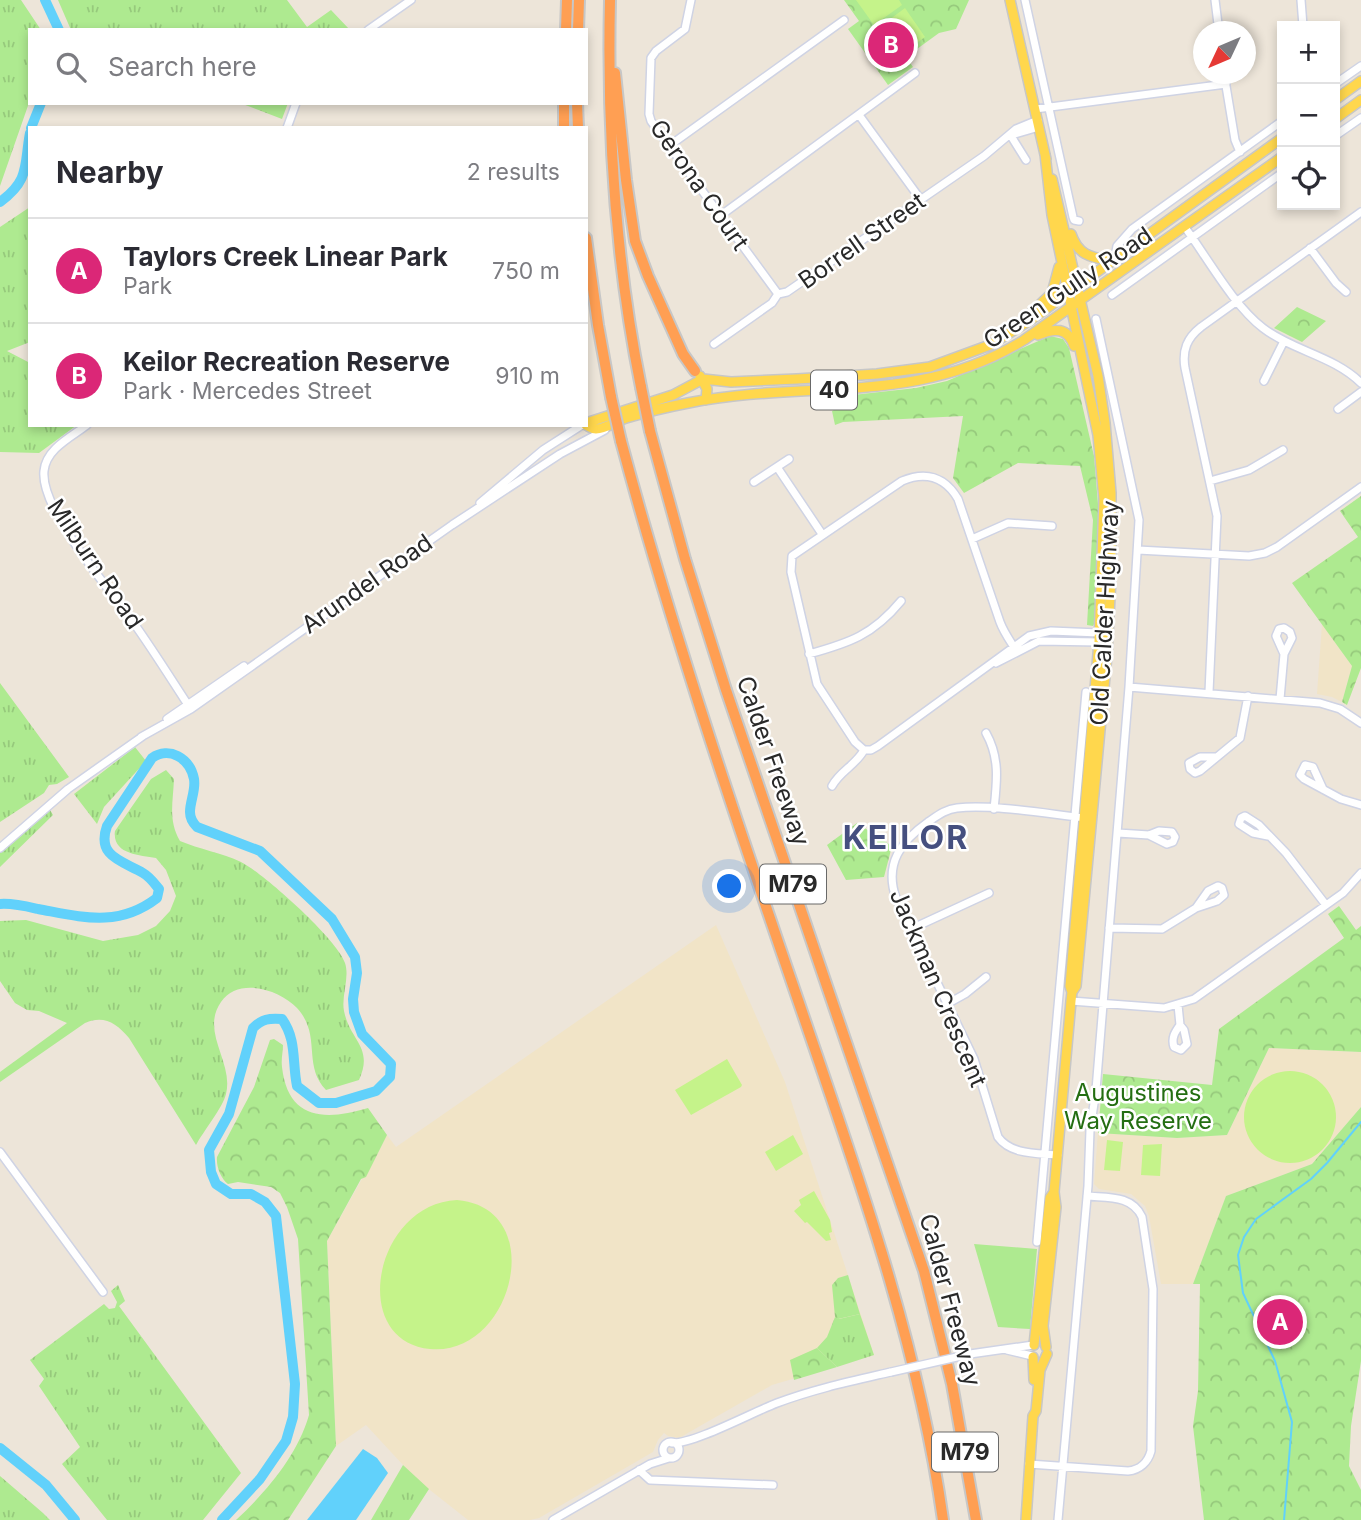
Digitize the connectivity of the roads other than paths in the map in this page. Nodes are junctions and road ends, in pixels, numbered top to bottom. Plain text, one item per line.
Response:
1 (411, 0) edge
2 (567, 0) edge
3 (579, 0) edge
4 (610, 0) edge
5 (691, 0) edge
6 (1010, 0) edge
7 (1025, 0) edge
8 (1214, 0) edge
9 (1301, 0) edge
10 (844, 20) dead end
11 (1217, 21) edge
12 (1303, 21) edge
13 (371, 28) edge
14 (566, 28) edge
15 (578, 28) edge
16 (1358, 68) edge
17 (915, 73) dead end
18 (1340, 78) edge
19 (1361, 80) edge
20 (1226, 84) joint
21 (1340, 96) edge
22 (1361, 100) edge
23 (295, 105) edge
24 (564, 105) edge
25 (577, 105) edge
26 (1049, 107) junction
27 (1035, 109) junction
28 (859, 114) junction
29 (1340, 115) edge
30 (1361, 118) edge
31 (1038, 124) junction
32 (1277, 125) edge
33 (288, 126) edge
34 (564, 126) edge
35 (578, 126) edge
36 (1340, 133) edge
37 (1011, 136) junction
38 (1277, 142) edge
39 (669, 146) junction
40 (1240, 152) junction
41 (1045, 154) junction
42 (1026, 160) dead end
43 (1277, 161) edge
44 (1277, 177) edge
45 (921, 200) junction
46 (1060, 207) junction
47 (1361, 212) edge
48 (720, 216) junction
49 (1079, 221) dead end
50 (1184, 226) junction
51 (1192, 237) junction
52 (1310, 248) junction
53 (588, 252) edge
54 (1060, 256) junction
55 (1112, 259) junction
56 (1078, 285) junction
57 (1346, 292) dead end
58 (778, 293) junction
59 (1067, 294) junction
60 (1112, 295) dead end
61 (1081, 300) junction
62 (1237, 300) junction
63 (1070, 307) junction
64 (1096, 319) dead end
65 (1010, 334) junction
66 (1284, 341) junction
67 (714, 344) dead end
68 (1013, 347) junction
69 (699, 375) junction
70 (1264, 382) dead end
71 (1361, 383) edge
72 (1361, 392) edge
73 (706, 400) junction
74 (668, 407) junction
75 (1338, 409) dead end
76 (588, 424) edge
77 (588, 426) edge
78 (84, 427) edge
79 (582, 427) edge
80 (600, 432) joint
81 (1098, 435) junction
82 (1283, 450) dead end
83 (789, 459) dead end
84 (777, 467) junction
85 (1210, 481) junction
86 (754, 482) dead end
87 (1361, 487) edge
88 (452, 526) junction
89 (1052, 526) dead end
90 (822, 534) junction
91 (972, 539) junction
92 (1138, 551) junction
93 (1215, 554) junction
94 (901, 601) dead end
95 (1102, 638) junction
96 (1015, 649) junction
97 (809, 654) junction
98 (1284, 654) dead end
99 (1129, 687) junction
100 (1086, 692) dead end
101 (1209, 692) junction
102 (1248, 696) junction
103 (1280, 699) junction
104 (189, 706) junction
105 (1361, 723) edge
106 (986, 733) dead end
107 (868, 750) junction
108 (1216, 757) dead end
109 (832, 786) dead end
110 (1323, 789) dead end
111 (1361, 805) edge
112 (994, 809) junction
113 (1074, 817) junction
114 (1088, 819) junction
115 (1118, 833) junction
116 (1149, 835) dead end
117 (1268, 836) dead end
118 (0, 848) edge
119 (1361, 873) edge
120 (989, 893) dead end
121 (1326, 905) junction
122 (1196, 908) dead end
123 (1110, 928) junction
124 (911, 929) junction
125 (986, 978) dead end
126 (1072, 997) junction
127 (947, 1004) junction
128 (1103, 1004) junction
129 (1178, 1005) junction
130 (1180, 1025) dead end
131 (0, 1152) edge
132 (1044, 1153) junction
133 (1058, 1155) junction
134 (1054, 1192) junction
135 (1087, 1196) junction
136 (1037, 1242) dead end
137 (103, 1292) dead end
138 (1034, 1345) junction
139 (1000, 1349) junction
140 (1047, 1351) junction
141 (1032, 1356) junction
142 (1033, 1416) junction
143 (696, 1438) junction
144 (672, 1443) junction
145 (663, 1450) junction
146 (678, 1452) junction
147 (669, 1458) junction
148 (1029, 1464) junction
149 (645, 1467) junction
150 (1063, 1467) junction
151 (773, 1485) dead end
152 (553, 1520) edge
153 (941, 1520) edge
154 (976, 1520) edge
155 (1026, 1520) edge
156 (1058, 1520) edge

1 - 13 street
2 - 14 highway
3 - 15 highway
4 - 69 highway
4 - 154 highway, Calder Freeway / M79, bridge
5 - 39 street, Gerona Court
6 - 27 main road, Old Calder Highway
7 - 26 street
8 - 11 street
9 - 12 street
10 - 39 street
16 - 18 street
16 - 19 street
17 - 28 street
19 - 21 main road
20 - 26 street
20 - 40 street
22 - 29 main road
23 - 33 street
24 - 34 highway
25 - 35 highway
26 - 27 street
26 - 49 street
27 - 31 main road, Old Calder Highway
28 - 45 street
28 - 48 street
30 - 36 street
31 - 37 street, Borrell Street
31 - 41 main road, Old Calder Highway
32 - 40 street
37 - 42 street
37 - 45 street, Borrell Street
38 - 55 main road, Green Gully Road / 40
39 - 48 street, Gerona Court
40 - 55 street
41 - 46 main road, Old Calder Highway
41 - 54 main road, Old Calder Highway
43 - 50 main road, Green Gully Road / 40
44 - 51 street
45 - 58 street, Borrell Street
46 - 55 main road
46 - 56 main road, Old Calder Highway
47 - 52 street
48 - 58 street, Gerona Court
50 - 51 street
50 - 61 main road, Green Gully Road / 40
51 - 60 street
51 - 62 street
52 - 57 street
52 - 62 street
53 - 153 highway, Calder Freeway / M79, bridge
54 - 59 main road, Old Calder Highway
54 - 65 main road
55 - 56 main road, Green Gully Road / 40
56 - 59 main road, Green Gully Road / 40
56 - 61 main road, Old Calder Highway
58 - 67 street, Borrell Street
59 - 63 main road, Old Calder Highway
59 - 65 main road, Green Gully Road / 40
61 - 63 main road, Green Gully Road / 40
61 - 95 main road, Old Calder Highway
62 - 66 street
62 - 85 street
63 - 68 main road, Green Gully Road / 40
63 - 81 main road, Old Calder Highway
64 - 92 street
65 - 69 main road, Green Gully Road / 40
66 - 70 street
66 - 71 street
68 - 73 main road, Green Gully Road / 40
68 - 81 main road
69 - 73 main road
69 - 76 main road
72 - 75 street
73 - 74 main road, Green Gully Road
74 - 77 main road
74 - 80 street, Green Gully Road
78 - 104 street, Milburn Road
79 - 88 street, Arundel Road
80 - 88 street, Arundel Road
81 - 95 main road, Old Calder Highway
82 - 85 street
83 - 84 street
84 - 86 street
84 - 90 street
85 - 93 street
87 - 93 street
88 - 104 street, Arundel Road
89 - 91 street
90 - 91 street
90 - 97 street
91 - 96 street
92 - 93 street
92 - 99 street
93 - 101 street
94 - 97 street
95 - 96 street
95 - 114 main road, Old Calder Highway
96 - 107 street
97 - 107 street
98 - 103 street
99 - 101 street
99 - 115 street
100 - 113 street
101 - 102 street
102 - 103 street
102 - 108 street
103 - 105 street
104 - 118 street, Arundel Road
106 - 112 street
107 - 109 street
110 - 111 street
112 - 113 street, Jackman Crescent
112 - 124 street, Jackman Crescent
113 - 114 street, Jackman Crescent
113 - 132 street
114 - 126 main road, Old Calder Highway
115 - 116 street
115 - 123 street
117 - 121 street
119 - 121 street
120 - 124 street
121 - 129 street
122 - 123 street
123 - 128 street
124 - 127 street, Jackman Crescent
125 - 127 street
126 - 128 street
126 - 133 main road, Old Calder Highway
127 - 132 street, Jackman Crescent
128 - 129 street
128 - 135 street
129 - 130 street
131 - 137 street
132 - 133 street, Jackman Crescent
132 - 136 street
133 - 134 main road, Old Calder Highway
134 - 138 main road, Old Calder Highway
134 - 140 main road, Old Calder Highway
135 - 150 street
135 - 150 street
138 - 139 street
138 - 140 main road
138 - 141 main road
139 - 141 street
139 - 143 street, bridge
140 - 141 main road
140 - 142 main road, Old Calder Highway
141 - 142 main road, Old Calder Highway
142 - 148 main road, Old Calder Highway
143 - 144 street
143 - 146 street
144 - 145 street
144 - 146 street
145 - 147 street
145 - 149 street
146 - 147 street
147 - 149 street
148 - 150 street
148 - 155 main road, Old Calder Highway
149 - 151 street
149 - 152 street
150 - 156 street

